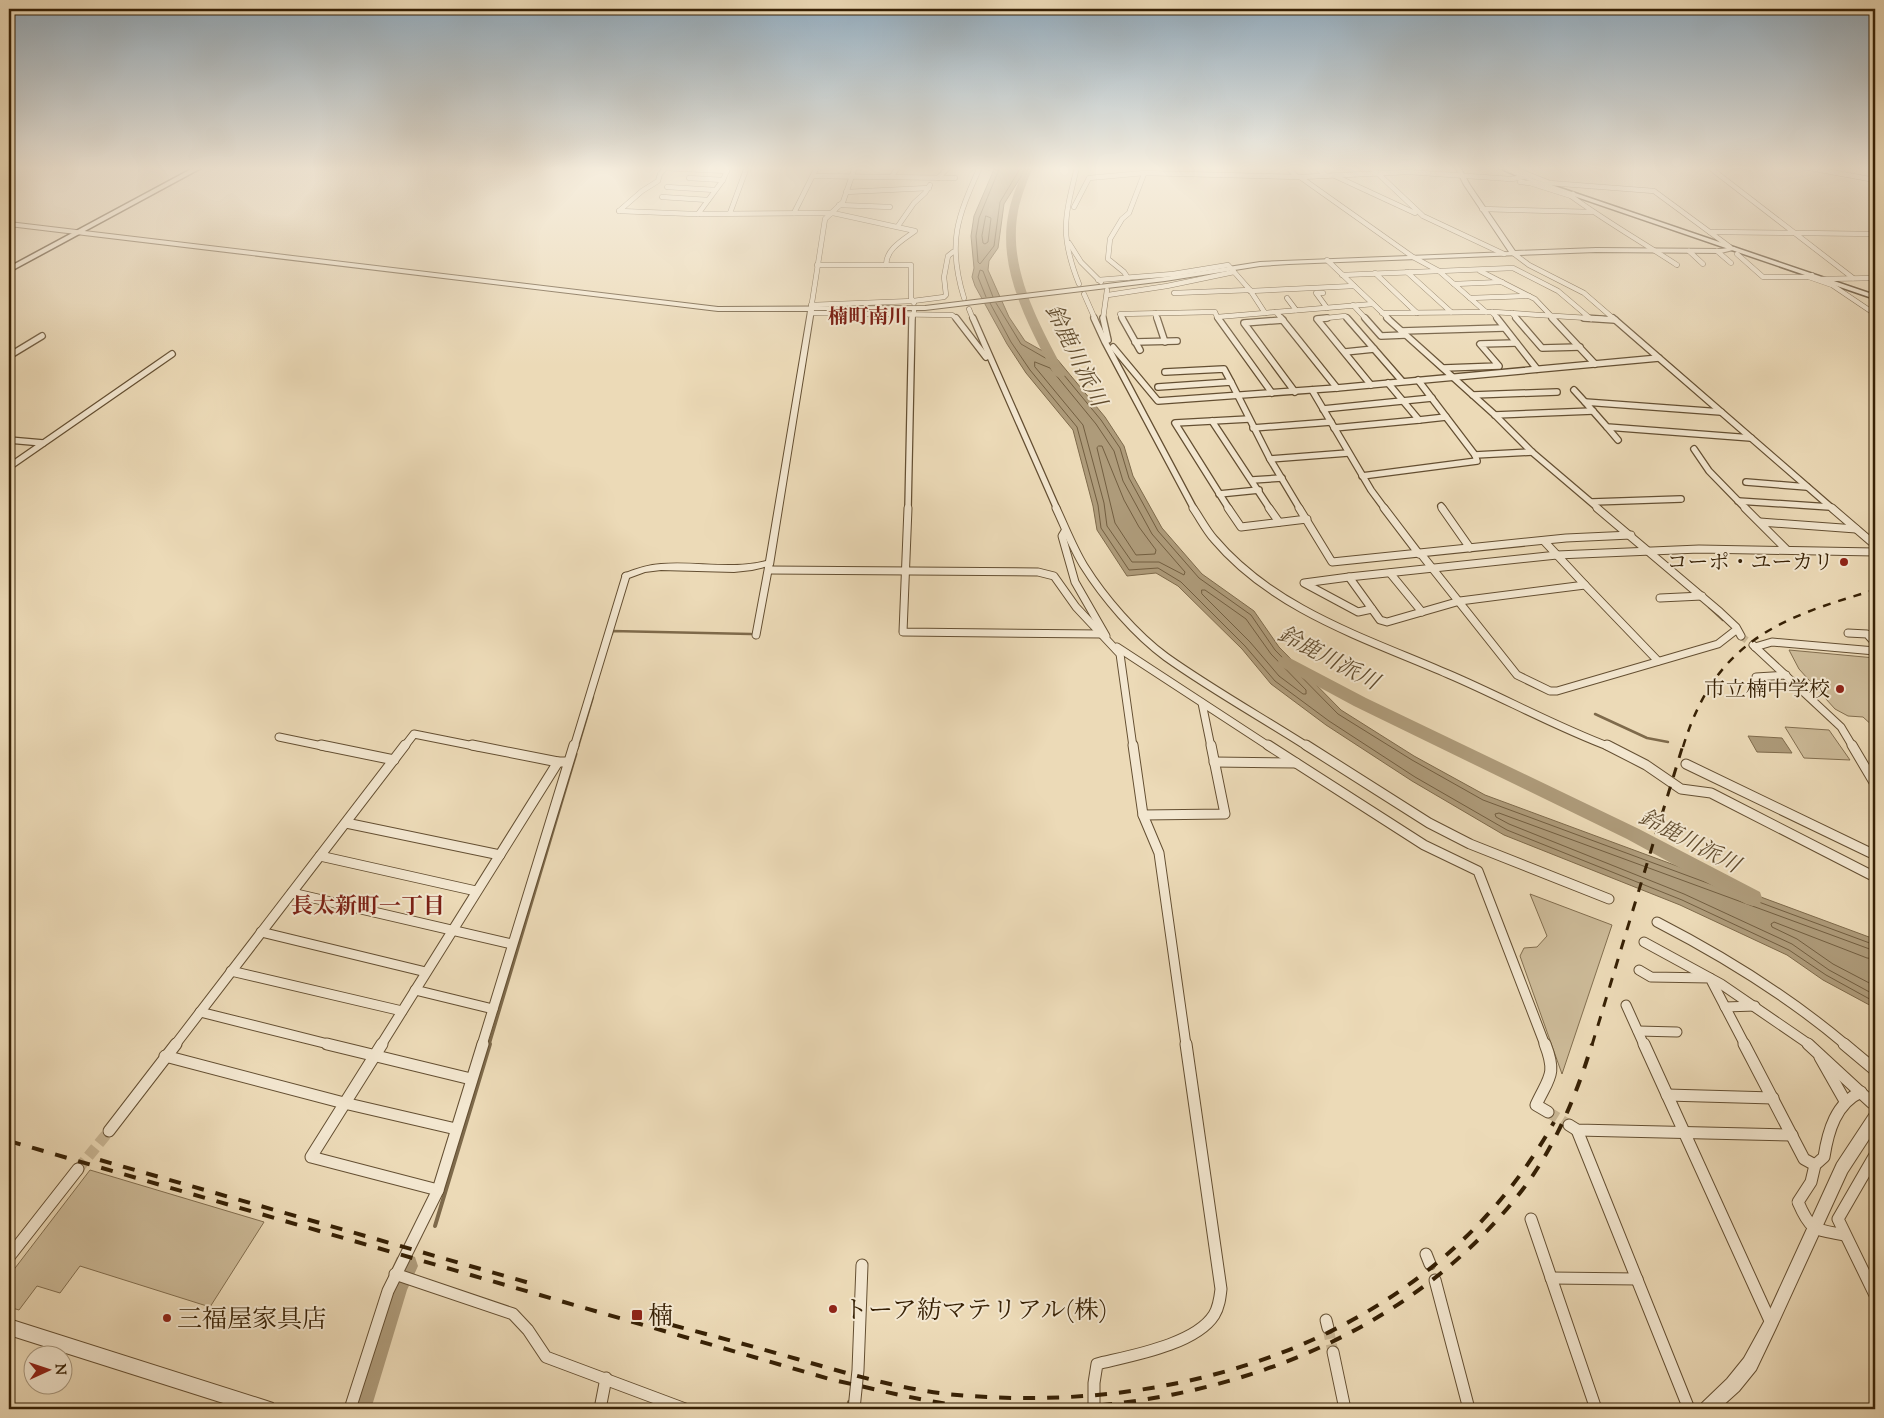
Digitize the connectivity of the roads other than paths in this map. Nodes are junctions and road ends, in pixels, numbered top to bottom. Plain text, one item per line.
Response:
1 (77, 233) edge
2 (89, 233) edge
3 (822, 233) edge
4 (911, 233) edge
5 (956, 233) edge
6 (1066, 233) edge
7 (1113, 233) edge
8 (1379, 233) edge
9 (1460, 233) edge
10 (1499, 233) edge
11 (1626, 233) edge
12 (1684, 233) edge
13 (1712, 233) edge
14 (1761, 233) edge
15 (1797, 234) junction
16 (1875, 234) edge
17 (1066, 238) junction
18 (1734, 250) junction
19 (1654, 251) junction
20 (1689, 251) junction
21 (1717, 251) junction
22 (953, 252) junction
23 (1513, 253) junction
24 (1504, 254) junction
25 (1413, 257) junction
26 (1327, 260) junction
27 (1731, 263) dead end
28 (1703, 264) dead end
29 (817, 265) junction
30 (886, 265) junction
31 (1677, 265) dead end
32 (9, 270) edge
33 (1232, 270) junction
34 (1478, 270) junction
35 (1439, 271) junction
36 (1407, 272) junction
37 (1375, 273) junction
38 (1342, 275) junction
39 (1810, 276) junction
40 (1128, 278) junction
41 (1822, 278) junction
42 (1853, 278) junction
43 (1875, 278) edge
44 (1504, 282) junction
45 (1079, 284) dead end
46 (1454, 284) junction
47 (1354, 286) junction
48 (1250, 291) junction
49 (1085, 292) junction
50 (1174, 293) dead end
51 (1323, 293) dead end
52 (1531, 296) junction
53 (1875, 297) edge
54 (1287, 298) dead end
55 (1470, 298) junction
56 (963, 301) junction
57 (1373, 304) junction
58 (1353, 305) junction
59 (914, 308) junction
60 (1326, 308) junction
61 (811, 309) junction
62 (969, 309) dead end
63 (1296, 310) junction
64 (1276, 312) junction
65 (1452, 312) junction
66 (1489, 312) junction
67 (1156, 313) junction
68 (1265, 313) junction
69 (1417, 313) junction
70 (1512, 313) junction
71 (1382, 314) junction
72 (1875, 314) edge
73 (1550, 316) junction
74 (1217, 317) junction
75 (1591, 318) junction
76 (1282, 320) junction
77 (1615, 320) junction
78 (1504, 328) junction
79 (1403, 333) junction
80 (42, 336) dead end
81 (1178, 341) dead end
82 (1107, 342) junction
83 (1135, 342) junction
84 (1165, 342) junction
85 (1516, 343) junction
86 (1580, 347) junction
87 (1374, 349) junction
88 (1140, 350) dead end
89 (1345, 352) junction
90 (172, 354) dead end
91 (9, 356) edge
92 (1659, 358) junction
93 (991, 362) junction
94 (1595, 364) junction
95 (1444, 368) junction
96 (1536, 369) junction
97 (1165, 372) dead end
98 (1453, 377) junction
99 (1418, 380) junction
100 (1402, 381) junction
101 (1231, 382) junction
102 (1388, 383) junction
103 (1371, 384) junction
104 (1158, 387) dead end
105 (1337, 388) junction
106 (1312, 390) junction
107 (1574, 390) dead end
108 (1295, 392) junction
109 (1556, 392) dead end
110 (1272, 393) junction
111 (1473, 395) junction
112 (1238, 396) junction
113 (1432, 398) junction
114 (1402, 401) junction
115 (1584, 402) junction
116 (1323, 409) junction
117 (1593, 411) junction
118 (1721, 412) junction
119 (1494, 414) junction
120 (1446, 417) junction
121 (1249, 419) junction
122 (1419, 420) junction
123 (1212, 421) junction
124 (1333, 425) junction
125 (1607, 427) junction
126 (1253, 428) junction
127 (1750, 438) junction
128 (9, 440) edge
129 (1618, 440) dead end
130 (43, 444) junction
131 (1694, 449) dead end
132 (1532, 452) junction
133 (1348, 453) junction
134 (1474, 455) junction
135 (1270, 459) junction
136 (9, 467) edge
137 (1362, 476) junction
138 (1282, 478) junction
139 (1252, 480) junction
140 (1746, 482) dead end
141 (1806, 487) junction
142 (1259, 490) junction
143 (1219, 494) junction
144 (1681, 499) dead end
145 (1738, 501) junction
146 (1592, 502) junction
147 (1441, 506) dead end
148 (1830, 507) junction
149 (1307, 519) junction
150 (1279, 522) junction
151 (1760, 522) junction
152 (1856, 529) junction
153 (1065, 531) junction
154 (1631, 535) junction
155 (1544, 541) junction
156 (1875, 545) edge
157 (1470, 548) junction
158 (1786, 549) junction
159 (1648, 550) junction
160 (1875, 552) edge
161 (1420, 554) junction
162 (1556, 555) junction
163 (769, 566) junction
164 (1432, 568) junction
165 (907, 570) junction
166 (1390, 573) junction
167 (626, 576) joint
168 (1349, 577) junction
169 (1585, 585) junction
170 (1702, 596) junction
171 (1660, 598) dead end
172 (1460, 601) junction
173 (1372, 609) junction
174 (1422, 612) junction
175 (1848, 633) dead end
176 (1102, 634) junction
177 (756, 635) dead end
178 (1110, 643) junction
179 (1875, 643) edge
180 (1875, 651) edge
181 (1658, 661) junction
182 (1786, 675) junction
183 (1756, 677) dead end
184 (1202, 703) junction
185 (279, 737) dead end
186 (394, 760) junction
187 (558, 762) junction
188 (568, 762) junction
189 (1214, 762) junction
190 (1296, 763) junction
191 (1686, 764) dead end
192 (1865, 766) junction
193 (1875, 771) edge
194 (1875, 784) edge
195 (1143, 815) junction
196 (346, 823) junction
197 (500, 855) junction
198 (1875, 855) edge
199 (320, 856) junction
200 (1875, 877) edge
201 (476, 891) junction
202 (292, 893) junction
203 (1609, 900) dead end
204 (1657, 922) dead end
205 (453, 930) junction
206 (261, 932) junction
207 (1644, 942) dead end
208 (512, 944) junction
209 (1638, 970) dead end
210 (231, 971) junction
211 (426, 972) junction
212 (1710, 978) junction
213 (415, 990) junction
214 (1626, 1005) dead end
215 (1755, 1006) junction
216 (1725, 1007) junction
217 (493, 1009) junction
218 (402, 1011) junction
219 (200, 1012) junction
220 (1638, 1032) junction
221 (1677, 1032) dead end
222 (1816, 1050) junction
223 (374, 1054) junction
224 (165, 1056) junction
225 (1875, 1070) edge
226 (471, 1079) junction
227 (1861, 1092) junction
228 (1667, 1095) junction
229 (1773, 1098) junction
230 (1845, 1101) junction
231 (344, 1103) junction
232 (1872, 1104) dead end
233 (1548, 1112) tunnel mouth
234 (1875, 1118) edge
235 (456, 1129) junction
236 (108, 1131) tunnel mouth
237 (1684, 1132) junction
238 (1792, 1135) junction
239 (1875, 1155) edge
240 (1815, 1165) junction
241 (78, 1169) tunnel mouth
242 (438, 1190) junction
243 (1531, 1219) dead end
244 (1814, 1229) junction
245 (1845, 1235) junction
246 (9, 1257) edge
247 (862, 1265) dead end
248 (401, 1275) junction
249 (1551, 1278) junction
250 (1637, 1279) junction
251 (1435, 1280) dead end
252 (1875, 1295) edge
253 (1771, 1322) junction
254 (9, 1327) edge
255 (1333, 1352) tunnel mouth
256 (606, 1378) junction
257 (266, 1409) edge
258 (350, 1409) edge
259 (600, 1409) edge
260 (685, 1409) edge
261 (854, 1409) edge
262 (1094, 1409) edge
263 (1345, 1409) edge
264 (1469, 1409) edge
265 (1596, 1409) edge
266 (1688, 1409) edge
267 (1708, 1409) edge

1 - 32 main road
2 - 61 street
3 - 29 street
4 - 30 street
5 - 22 street
6 - 17 street
7 - 40 street
8 - 25 street
9 - 24 street
10 - 23 street
11 - 19 street
12 - 18 main road
13 - 18 street
14 - 15 street
15 - 16 street
15 - 42 street
17 - 40 street
17 - 45 street
18 - 21 street
18 - 39 main road
18 - 39 street
19 - 20 street
19 - 23 street
19 - 31 street
20 - 21 street
20 - 28 street
21 - 27 street
22 - 56 street
22 - 59 street
23 - 24 street
23 - 77 street
24 - 25 street
25 - 26 street
25 - 35 street
26 - 33 street
26 - 38 street
29 - 30 street
29 - 61 street
30 - 59 street
33 - 40 street
33 - 48 street
33 - 49 street
33 - 82 street
34 - 35 street
34 - 44 street
34 - 75 street
35 - 36 street
35 - 46 street
36 - 37 street
36 - 65 street
37 - 38 street
37 - 69 street
38 - 47 street
39 - 41 main road
39 - 72 street
41 - 42 street
41 - 53 main road
42 - 43 street
44 - 46 street
44 - 52 street
46 - 55 street
47 - 48 street
47 - 57 street
48 - 50 street
48 - 68 street
49 - 56 street
49 - 82 street
51 - 60 street
52 - 55 street
52 - 73 street
54 - 63 street
55 - 66 street
56 - 61 street
57 - 58 street
57 - 71 street
58 - 60 street
58 - 79 street
59 - 61 street
59 - 61 street
59 - 93 street
59 - 165 street
60 - 63 street
61 - 163 street
62 - 93 street
63 - 64 street
64 - 68 street
64 - 76 street
65 - 66 street
65 - 69 street
66 - 70 street
66 - 78 street
67 - 74 street
67 - 83 street
67 - 84 street
68 - 74 street
69 - 71 street
70 - 73 street
70 - 86 street
71 - 79 street
73 - 75 street
73 - 86 street
74 - 110 street
75 - 77 street
76 - 105 street
76 - 108 street
77 - 92 street
78 - 79 street
78 - 85 street
79 - 95 street
80 - 91 street
81 - 84 street
82 - 112 street
82 - 200 street
83 - 84 street
83 - 88 street
85 - 95 street
85 - 96 street
86 - 94 street
87 - 89 street
87 - 89 street
87 - 100 street
89 - 103 street
90 - 130 street
92 - 94 street
92 - 118 street
93 - 153 street
94 - 96 street
95 - 98 street
96 - 98 street
97 - 101 street
98 - 99 street
98 - 111 street
99 - 100 street
99 - 113 street
100 - 102 street
101 - 104 street
101 - 112 street
102 - 103 street
102 - 114 street
103 - 105 street
105 - 106 street
106 - 108 street
106 - 116 street
107 - 115 street
108 - 110 street
109 - 111 street
110 - 112 street
111 - 119 street
112 - 121 street
113 - 114 street
113 - 120 street
114 - 116 street
114 - 122 street
115 - 117 street
115 - 118 street
116 - 124 street
117 - 119 street
117 - 125 street
118 - 127 street
119 - 132 street
120 - 122 street
120 - 134 street
121 - 123 street
121 - 126 street
122 - 124 street
123 - 139 street
123 - 143 street
124 - 126 street
124 - 133 street
125 - 127 street
125 - 129 street
126 - 135 street
127 - 141 street
128 - 130 street
130 - 136 street
131 - 145 street
132 - 134 street
132 - 146 street
133 - 135 street
133 - 137 street
134 - 137 street
135 - 138 street
137 - 161 street
138 - 139 street
138 - 149 street
139 - 142 street
140 - 141 street
141 - 148 street
142 - 143 street
142 - 150 street
143 - 150 street
144 - 146 street
145 - 148 street
145 - 151 street
146 - 154 street
147 - 157 street
148 - 152 street
149 - 150 street
149 - 161 street
151 - 152 street
151 - 158 street
152 - 156 street
153 - 178 street
153 - 203 street
154 - 155 street
154 - 159 street
155 - 157 street
155 - 162 street
157 - 161 street
158 - 159 street
158 - 160 street
159 - 162 street
159 - 170 street
161 - 164 street
162 - 164 street
162 - 169 street
163 - 165 street
163 - 167 street
163 - 177 street
164 - 166 street
164 - 172 street
165 - 176 street
165 - 176 street
166 - 168 street
166 - 174 street
167 - 188 street
168 - 173 street
168 - 173 street
169 - 172 street
169 - 181 street
170 - 171 street
170 - 181 street
172 - 174 street
172 - 181 street
173 - 174 street
175 - 179 street
176 - 178 street
178 - 184 street
178 - 195 street
180 - 182 street
182 - 183 street
182 - 192 street
184 - 189 street
184 - 190 street
185 - 186 street
186 - 187 street
186 - 196 street
187 - 188 street
187 - 197 street
188 - 208 street
189 - 190 street
189 - 195 street
190 - 233 street
191 - 198 street
192 - 193 street
192 - 194 street
195 - 262 street
196 - 197 street
196 - 199 street
197 - 201 street
199 - 201 street
199 - 202 street
201 - 205 street
202 - 205 street
202 - 206 street
204 - 225 street
205 - 208 street
205 - 211 street
206 - 210 street
206 - 211 street
207 - 212 street
208 - 217 street
209 - 212 street
210 - 218 street
210 - 219 street
211 - 213 street
212 - 215 street
212 - 216 street
213 - 217 street
213 - 218 street
214 - 220 street
215 - 216 street
215 - 222 street
216 - 229 street
217 - 226 street
218 - 223 street
219 - 223 street
219 - 224 street
220 - 221 street
220 - 228 street
222 - 227 street
222 - 230 street
223 - 226 street
223 - 231 street
224 - 231 street
224 - 236 street
226 - 235 street
227 - 230 street
227 - 232 street
228 - 229 street
228 - 237 street
229 - 238 street
230 - 240 street
231 - 235 street
231 - 242 street
234 - 244 street
235 - 242 street
237 - 238 street
237 - 250 street
237 - 253 street
238 - 240 street
239 - 245 street
240 - 244 street
241 - 246 street
242 - 248 street
243 - 249 street
244 - 245 street
244 - 253 street
245 - 252 street
247 - 261 street
248 - 256 street
248 - 258 street
249 - 250 street
249 - 265 street
250 - 266 street
251 - 264 street
253 - 267 street
254 - 257 street
255 - 263 street
256 - 259 street
256 - 260 street

